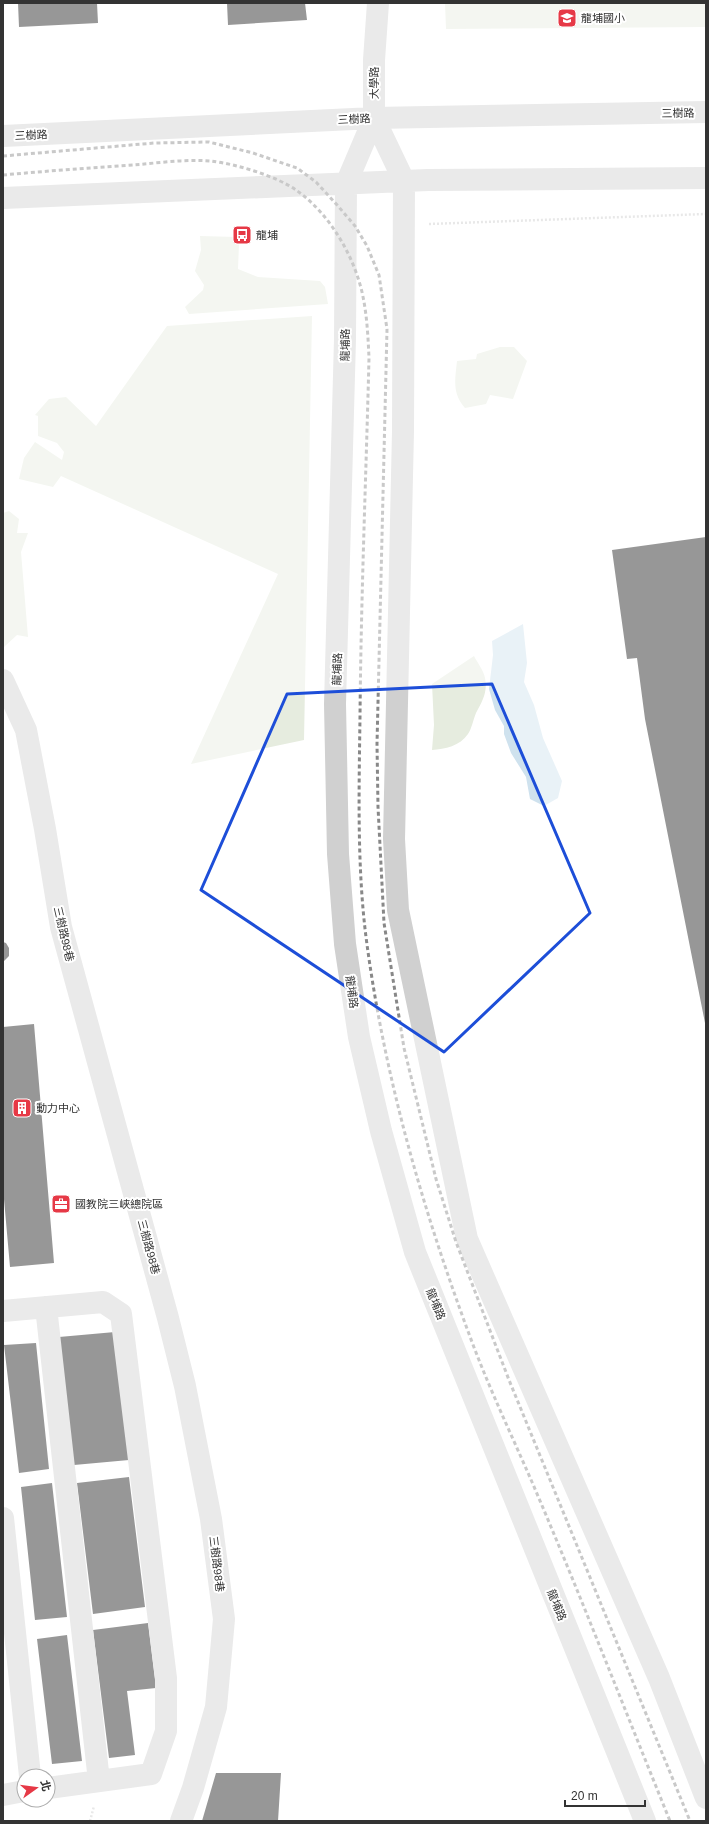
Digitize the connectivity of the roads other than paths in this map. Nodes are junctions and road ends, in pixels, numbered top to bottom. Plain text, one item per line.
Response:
1 (378, 3) edge
2 (706, 112) edge
3 (374, 118) junction
4 (3, 136) edge
5 (706, 178) edge
6 (404, 181) junction
7 (346, 184) junction
8 (3, 198) edge
9 (3, 680) edge
10 (9, 707) edge
11 (46, 1307) junction
12 (3, 1312) edge
13 (3, 1518) edge
14 (29, 1768) edge
15 (99, 1781) junction
16 (56, 1787) edge
17 (16, 1792) edge
18 (3, 1794) edge
19 (706, 1798) edge
20 (182, 1821) edge
21 (645, 1821) edge

1 - 3 street, 大學路
2 - 3 street, 三樹路
3 - 4 street, 三樹路
3 - 6 street, 大學路
3 - 7 street, 龍埔路
5 - 6 street
6 - 7 street
6 - 19 street
7 - 8 street
7 - 21 street, 龍埔路
9 - 10 street, 三樹路98巷
10 - 20 street, 三樹路98巷
11 - 12 street
11 - 15 street
11 - 15 street
13 - 14 street
15 - 16 street
17 - 18 street

